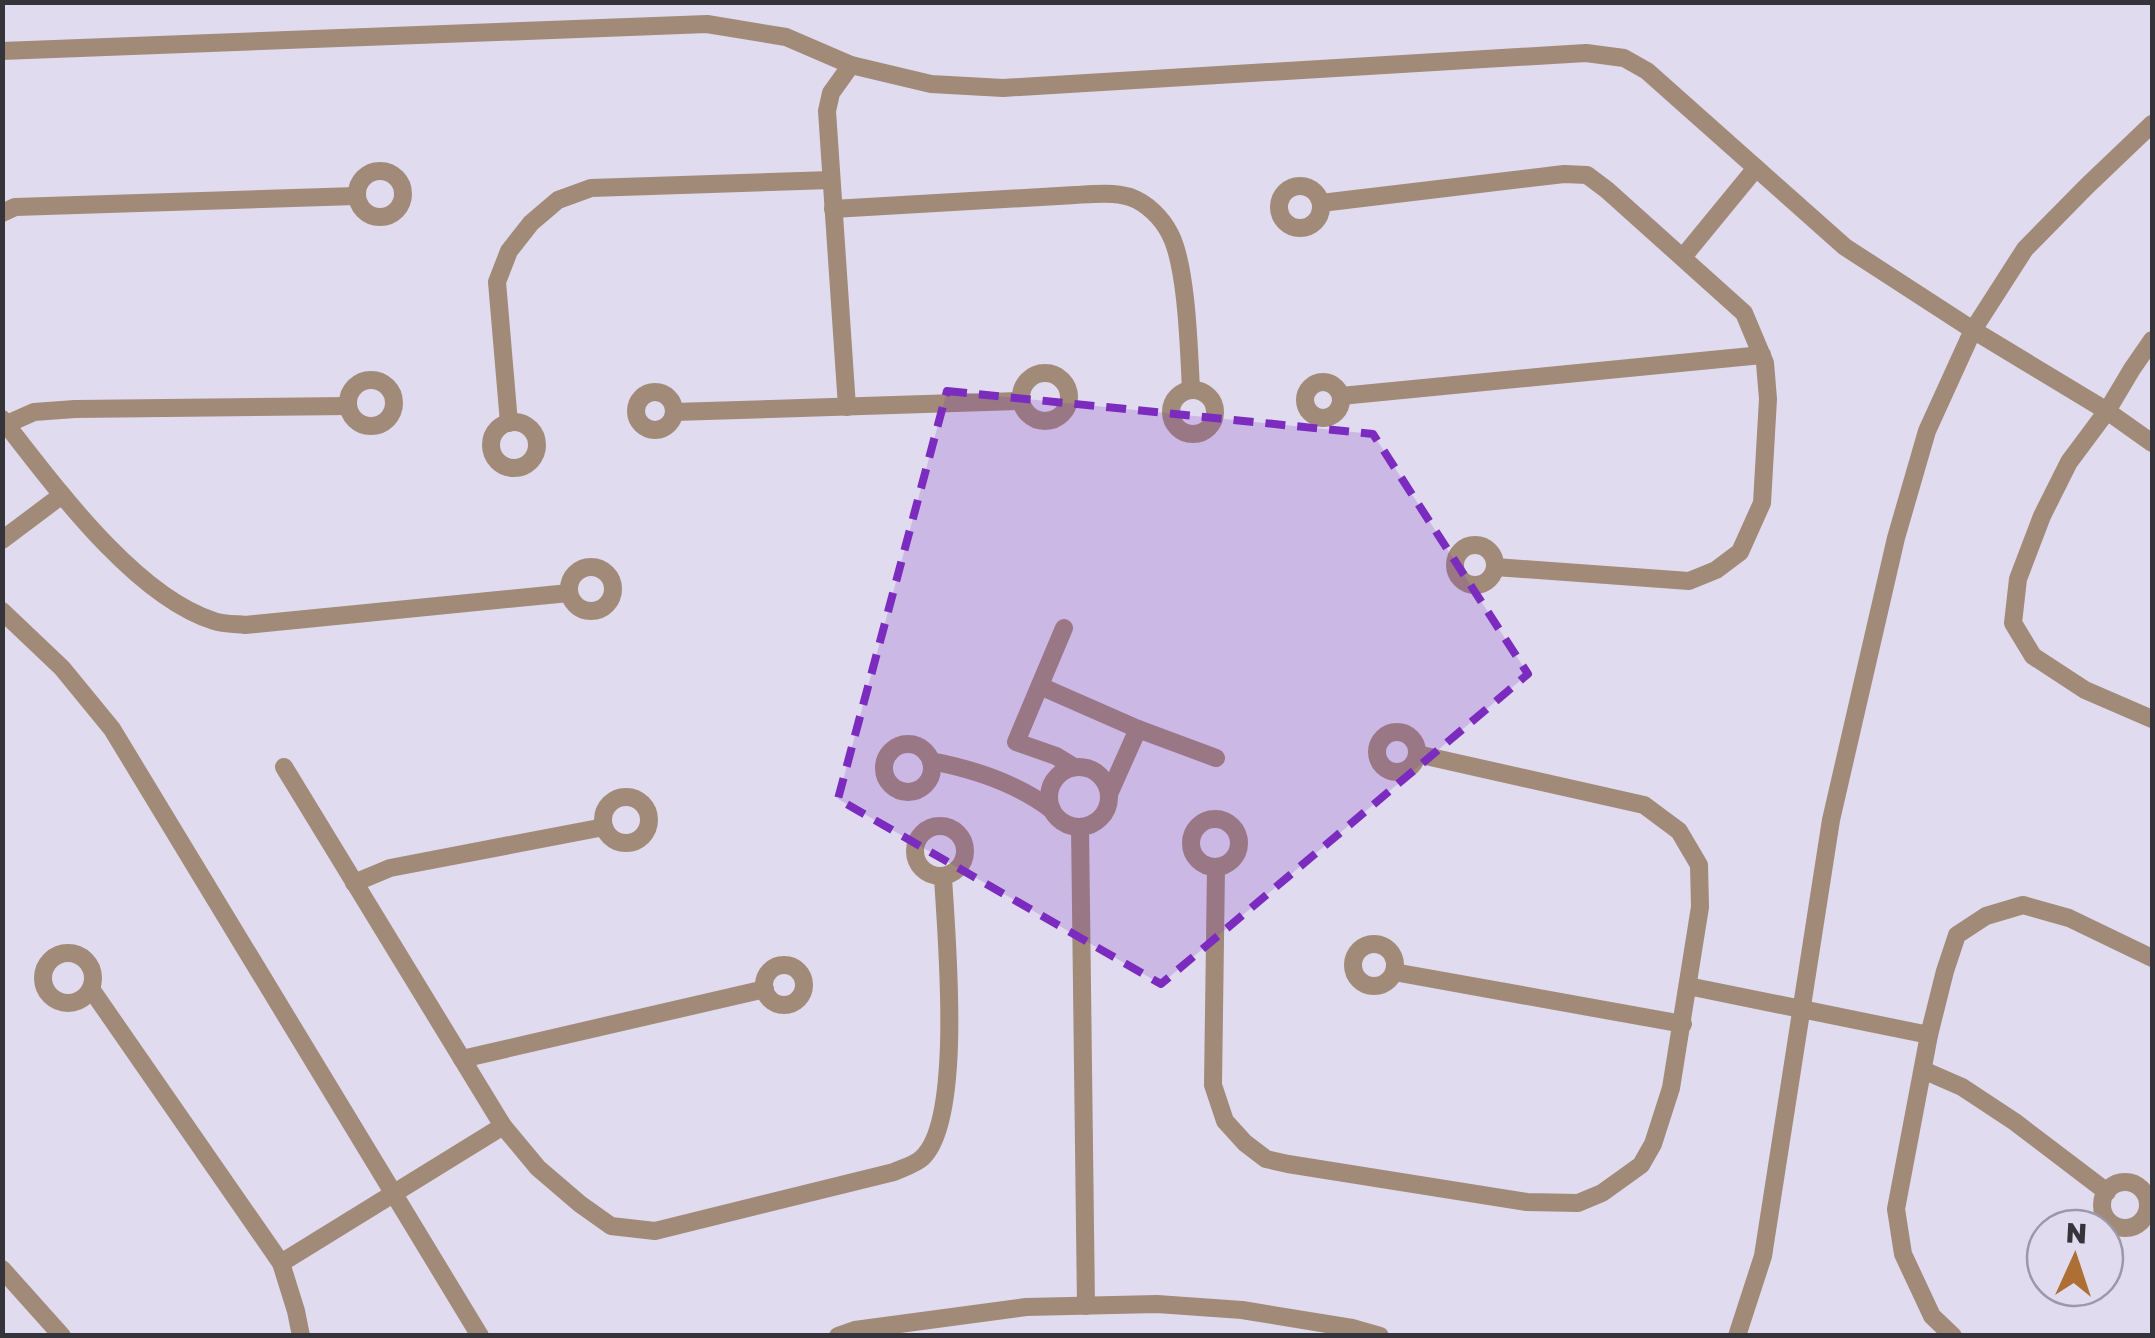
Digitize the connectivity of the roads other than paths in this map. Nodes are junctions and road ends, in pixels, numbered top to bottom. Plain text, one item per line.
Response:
1 (2, 51) edge
2 (851, 65) junction
3 (2152, 124) edge
4 (1756, 168) junction
5 (832, 180) junction
6 (356, 196) dead end
7 (1321, 202) dead end
8 (833, 209) junction
9 (2, 213) edge
10 (1682, 257) junction
11 (1972, 330) junction
12 (2152, 340) edge
13 (1762, 355) junction
14 (1190, 390) dead end
15 (1341, 396) dead end
16 (1021, 402) dead end
17 (348, 406) dead end
18 (847, 407) junction
19 (2107, 411) junction
20 (674, 412) dead end
21 (4, 422) edge
22 (510, 422) dead end
23 (2152, 443) edge
24 (62, 495) junction
25 (2, 540) edge
26 (1495, 567) dead end
27 (569, 593) dead end
28 (2, 611) edge
29 (1064, 628) dead end
30 (1040, 686) junction
31 (2152, 718) edge
32 (1138, 729) junction
33 (1417, 754) dead end
34 (1056, 756) junction
35 (1216, 758) dead end
36 (930, 762) dead end
37 (1074, 767) junction
38 (284, 768) dead end
39 (1056, 777) junction
40 (1105, 785) junction
41 (1044, 800) junction
42 (604, 827) dead end
43 (1080, 827) junction
44 (1216, 868) dead end
45 (943, 876) dead end
46 (354, 882) junction
47 (2152, 958) edge
48 (1394, 972) dead end
49 (1688, 986) junction
50 (90, 989) dead end
51 (765, 989) dead end
52 (1802, 1009) junction
53 (1683, 1024) junction
54 (1929, 1035) junction
55 (462, 1059) junction
56 (1922, 1070) junction
57 (504, 1126) junction
58 (2107, 1192) dead end
59 (394, 1193) junction
60 (281, 1263) junction
61 (2, 1269) edge
62 (1086, 1306) junction
63 (1737, 1332) edge
64 (62, 1336) edge
65 (300, 1336) edge
66 (480, 1336) edge
67 (838, 1336) edge
68 (1380, 1336) edge
69 (1953, 1336) edge

1 - 2 street
2 - 4 street
2 - 5 street
3 - 11 street
4 - 10 street
4 - 11 street
5 - 8 street
5 - 22 street
6 - 9 street
7 - 10 street
8 - 14 street
8 - 18 street
10 - 13 street
11 - 19 street
11 - 52 street
12 - 19 street
13 - 15 street
13 - 26 street
16 - 18 street
17 - 21 street
18 - 20 street
19 - 23 street
19 - 31 street
21 - 24 street
24 - 25 street
24 - 27 street
28 - 59 street
29 - 30 street
30 - 32 street
30 - 34 street
32 - 35 street
32 - 40 street
33 - 49 street
34 - 37 street
34 - 39 street
36 - 41 street
37 - 39 street
37 - 40 street
38 - 46 street
39 - 41 street
40 - 43 street
41 - 43 street
42 - 46 street
43 - 62 street
44 - 53 street
45 - 57 street
46 - 55 street
47 - 54 street
48 - 53 street
49 - 52 street
49 - 53 street
50 - 60 street
51 - 55 street
52 - 54 street
52 - 63 street
54 - 56 street
55 - 57 street
56 - 58 street
56 - 69 street
57 - 59 street
59 - 60 street
59 - 66 street
60 - 65 street
61 - 64 street
62 - 67 street
62 - 68 street

